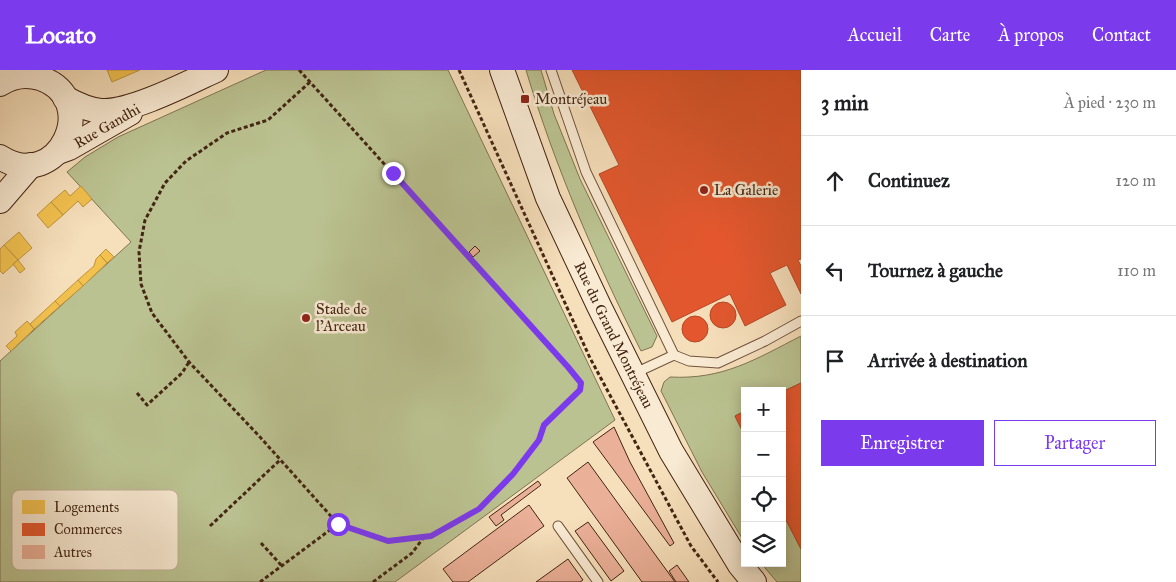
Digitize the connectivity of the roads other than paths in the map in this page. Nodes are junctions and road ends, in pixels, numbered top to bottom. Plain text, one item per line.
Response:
1 (216, 70) edge
2 (551, 70) edge
3 (503, 71) edge
4 (14, 77) edge
5 (59, 86) edge
6 (155, 98) junction
7 (58, 152) junction
8 (0, 157) edge
9 (31, 165) junction
10 (0, 201) edge
11 (801, 321) edge
12 (674, 356) junction
13 (633, 374) junction
14 (558, 526) dead end
15 (598, 582) edge
16 (754, 582) edge

1 - 6 street, Rue Gandhi
2 - 12 lane
3 - 13 street, Rue du Grand Montréjeau
4 - 5 street, Rue Gandhi
5 - 6 street, Rue Gandhi
5 - 7 street
6 - 7 street, Rue Gandhi
7 - 9 street, Rue Gandhi
8 - 9 street
9 - 10 street
11 - 12 lane
12 - 13 lane
13 - 16 street, Rue du Grand Montréjeau
14 - 15 lane

